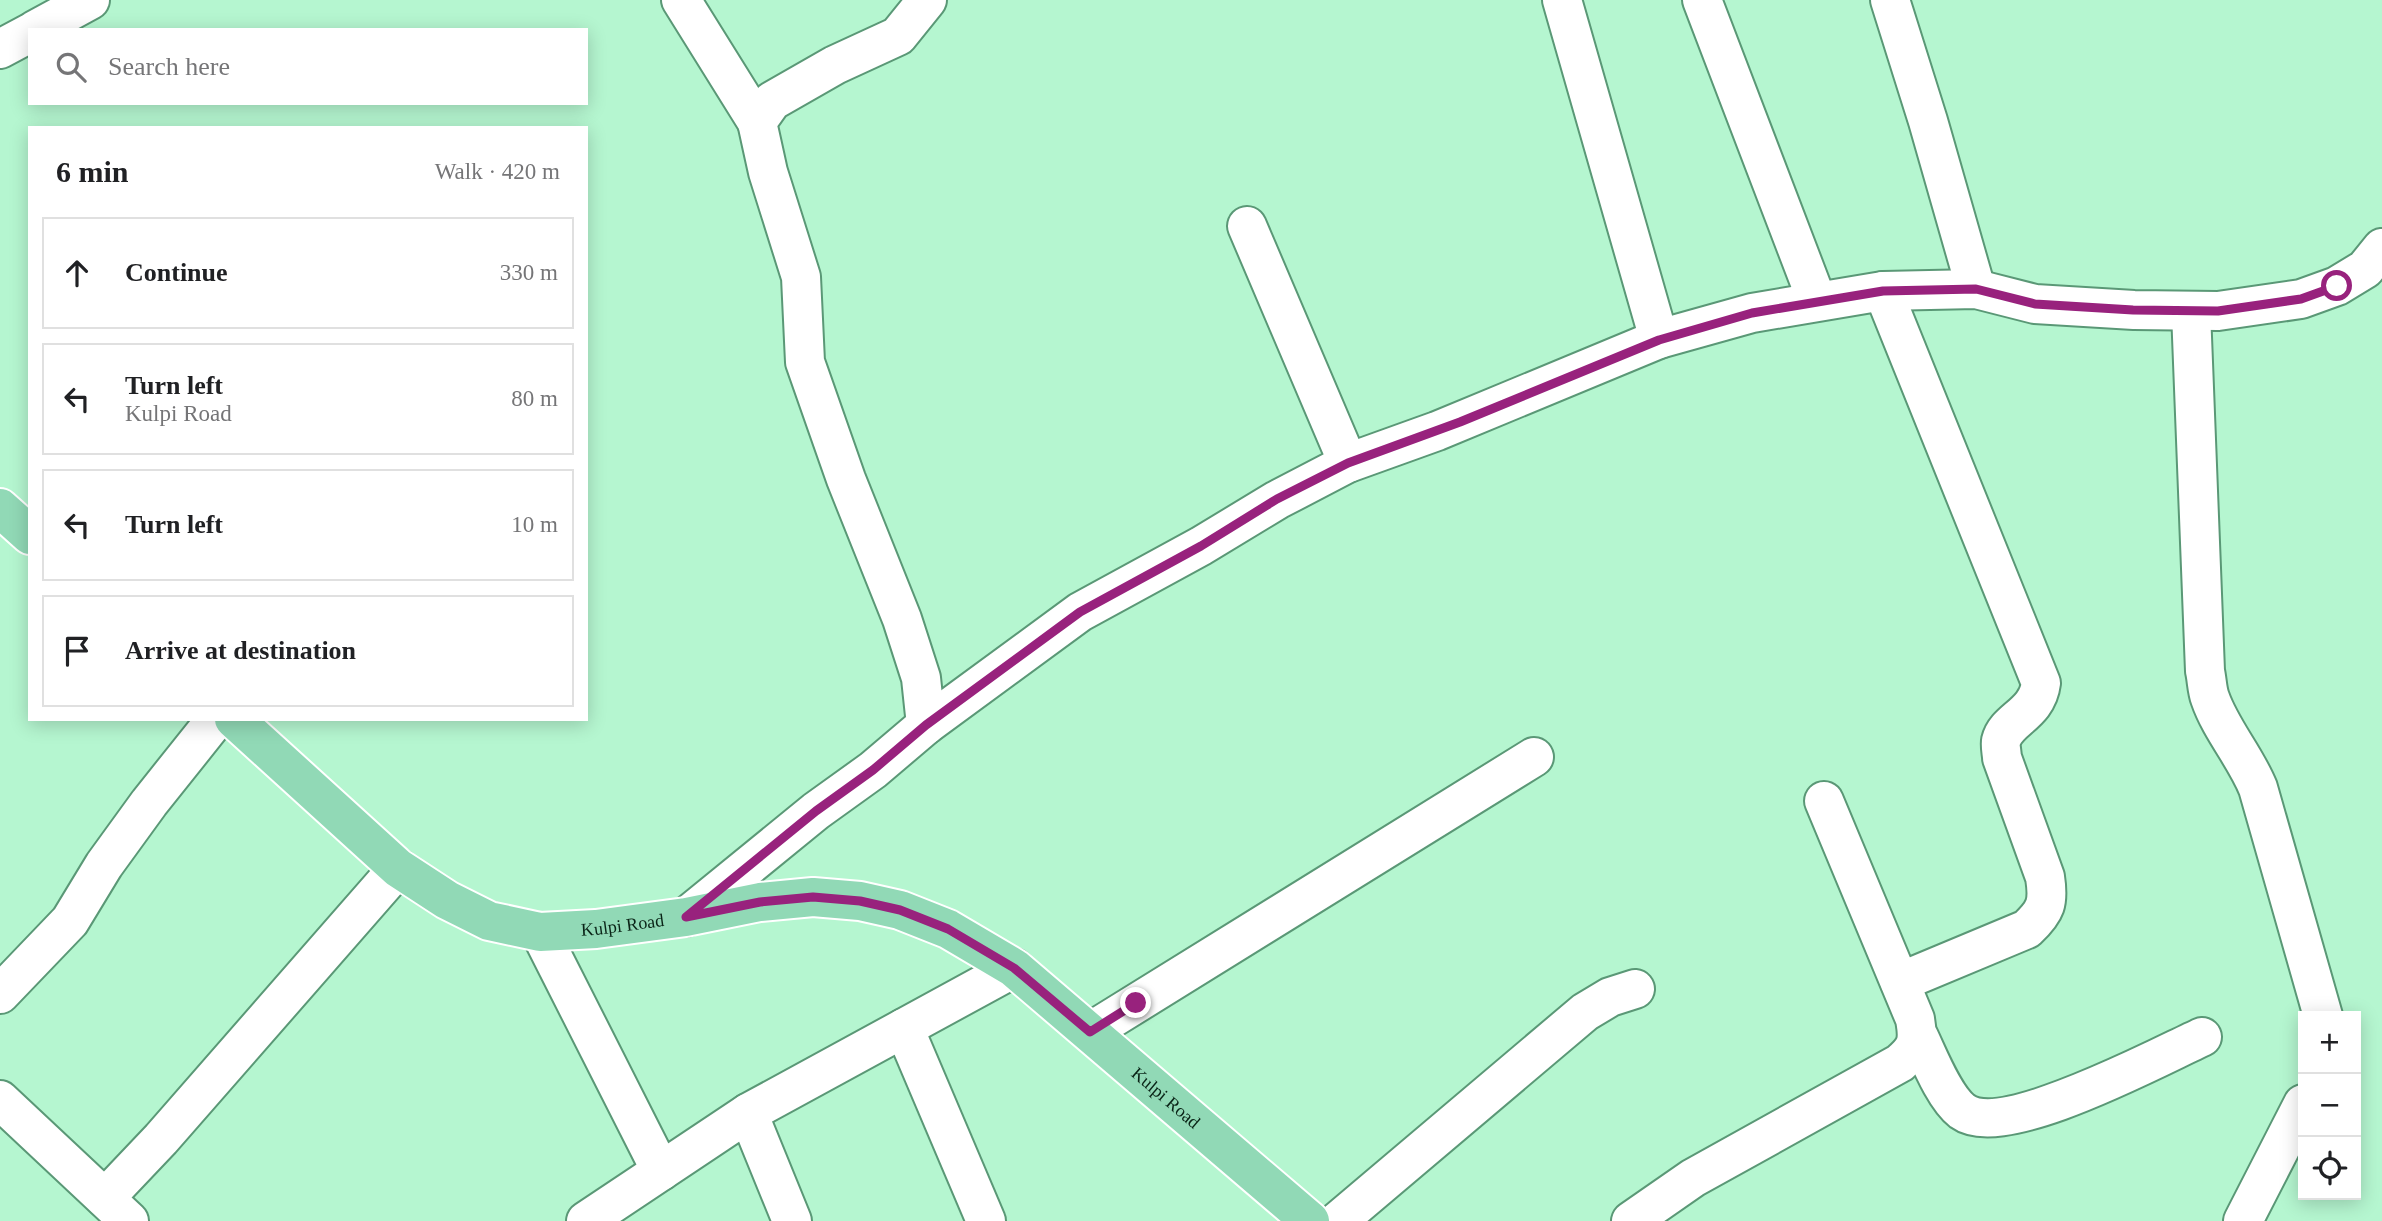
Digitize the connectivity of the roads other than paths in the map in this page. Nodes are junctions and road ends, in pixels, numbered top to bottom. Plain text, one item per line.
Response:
1 (90, 0) edge
2 (681, 0) edge
3 (927, 0) edge
4 (1562, 0) edge
5 (1702, 0) edge
6 (1890, 0) edge
7 (40, 28) edge
8 (28, 34) edge
9 (0, 49) edge
10 (757, 122) junction
11 (1247, 226) dead end
12 (2382, 248) edge
13 (1976, 289) junction
14 (1883, 291) junction
15 (1817, 301) junction
16 (2191, 311) junction
17 (1659, 340) junction
18 (1348, 463) junction
19 (0, 508) edge
20 (28, 533) edge
21 (214, 721) edge
22 (236, 721) edge
23 (926, 725) junction
24 (1534, 757) dead end
25 (1824, 801) dead end
26 (398, 868) junction
27 (686, 917) junction
28 (540, 932) junction
29 (1014, 968) junction
30 (1900, 982) junction
31 (1635, 989) dead end
32 (0, 994) edge
33 (2322, 1011) edge
34 (904, 1028) junction
35 (1090, 1032) junction
36 (1919, 1037) junction
37 (2202, 1037) dead end
38 (0, 1100) edge
39 (748, 1113) junction
40 (2298, 1114) edge
41 (661, 1171) junction
42 (117, 1209) edge
43 (586, 1221) edge
44 (792, 1221) edge
45 (986, 1221) edge
46 (1310, 1221) edge
47 (1338, 1221) edge
48 (1632, 1221) edge
49 (2243, 1221) edge

1 - 7 street
2 - 10 street
3 - 10 street
4 - 17 street
5 - 15 street
6 - 13 street
8 - 9 street
10 - 23 street
11 - 18 street
12 - 16 street
13 - 14 street
13 - 16 street
14 - 15 street
14 - 30 street
15 - 17 street
16 - 33 street
17 - 18 street
18 - 23 street
19 - 20 main road
21 - 32 street
22 - 26 main road, Kulpi Road
23 - 27 street
24 - 35 street
25 - 30 street
26 - 28 main road, Kulpi Road
26 - 42 street
27 - 28 main road, Kulpi Road
27 - 29 main road, Kulpi Road
28 - 41 street
29 - 34 street
29 - 35 main road, Kulpi Road
30 - 36 street
31 - 47 street
34 - 39 street
34 - 45 street
35 - 46 main road, Kulpi Road
36 - 37 street
36 - 48 street
38 - 42 street
39 - 41 street
39 - 44 street
40 - 49 street
41 - 43 street

